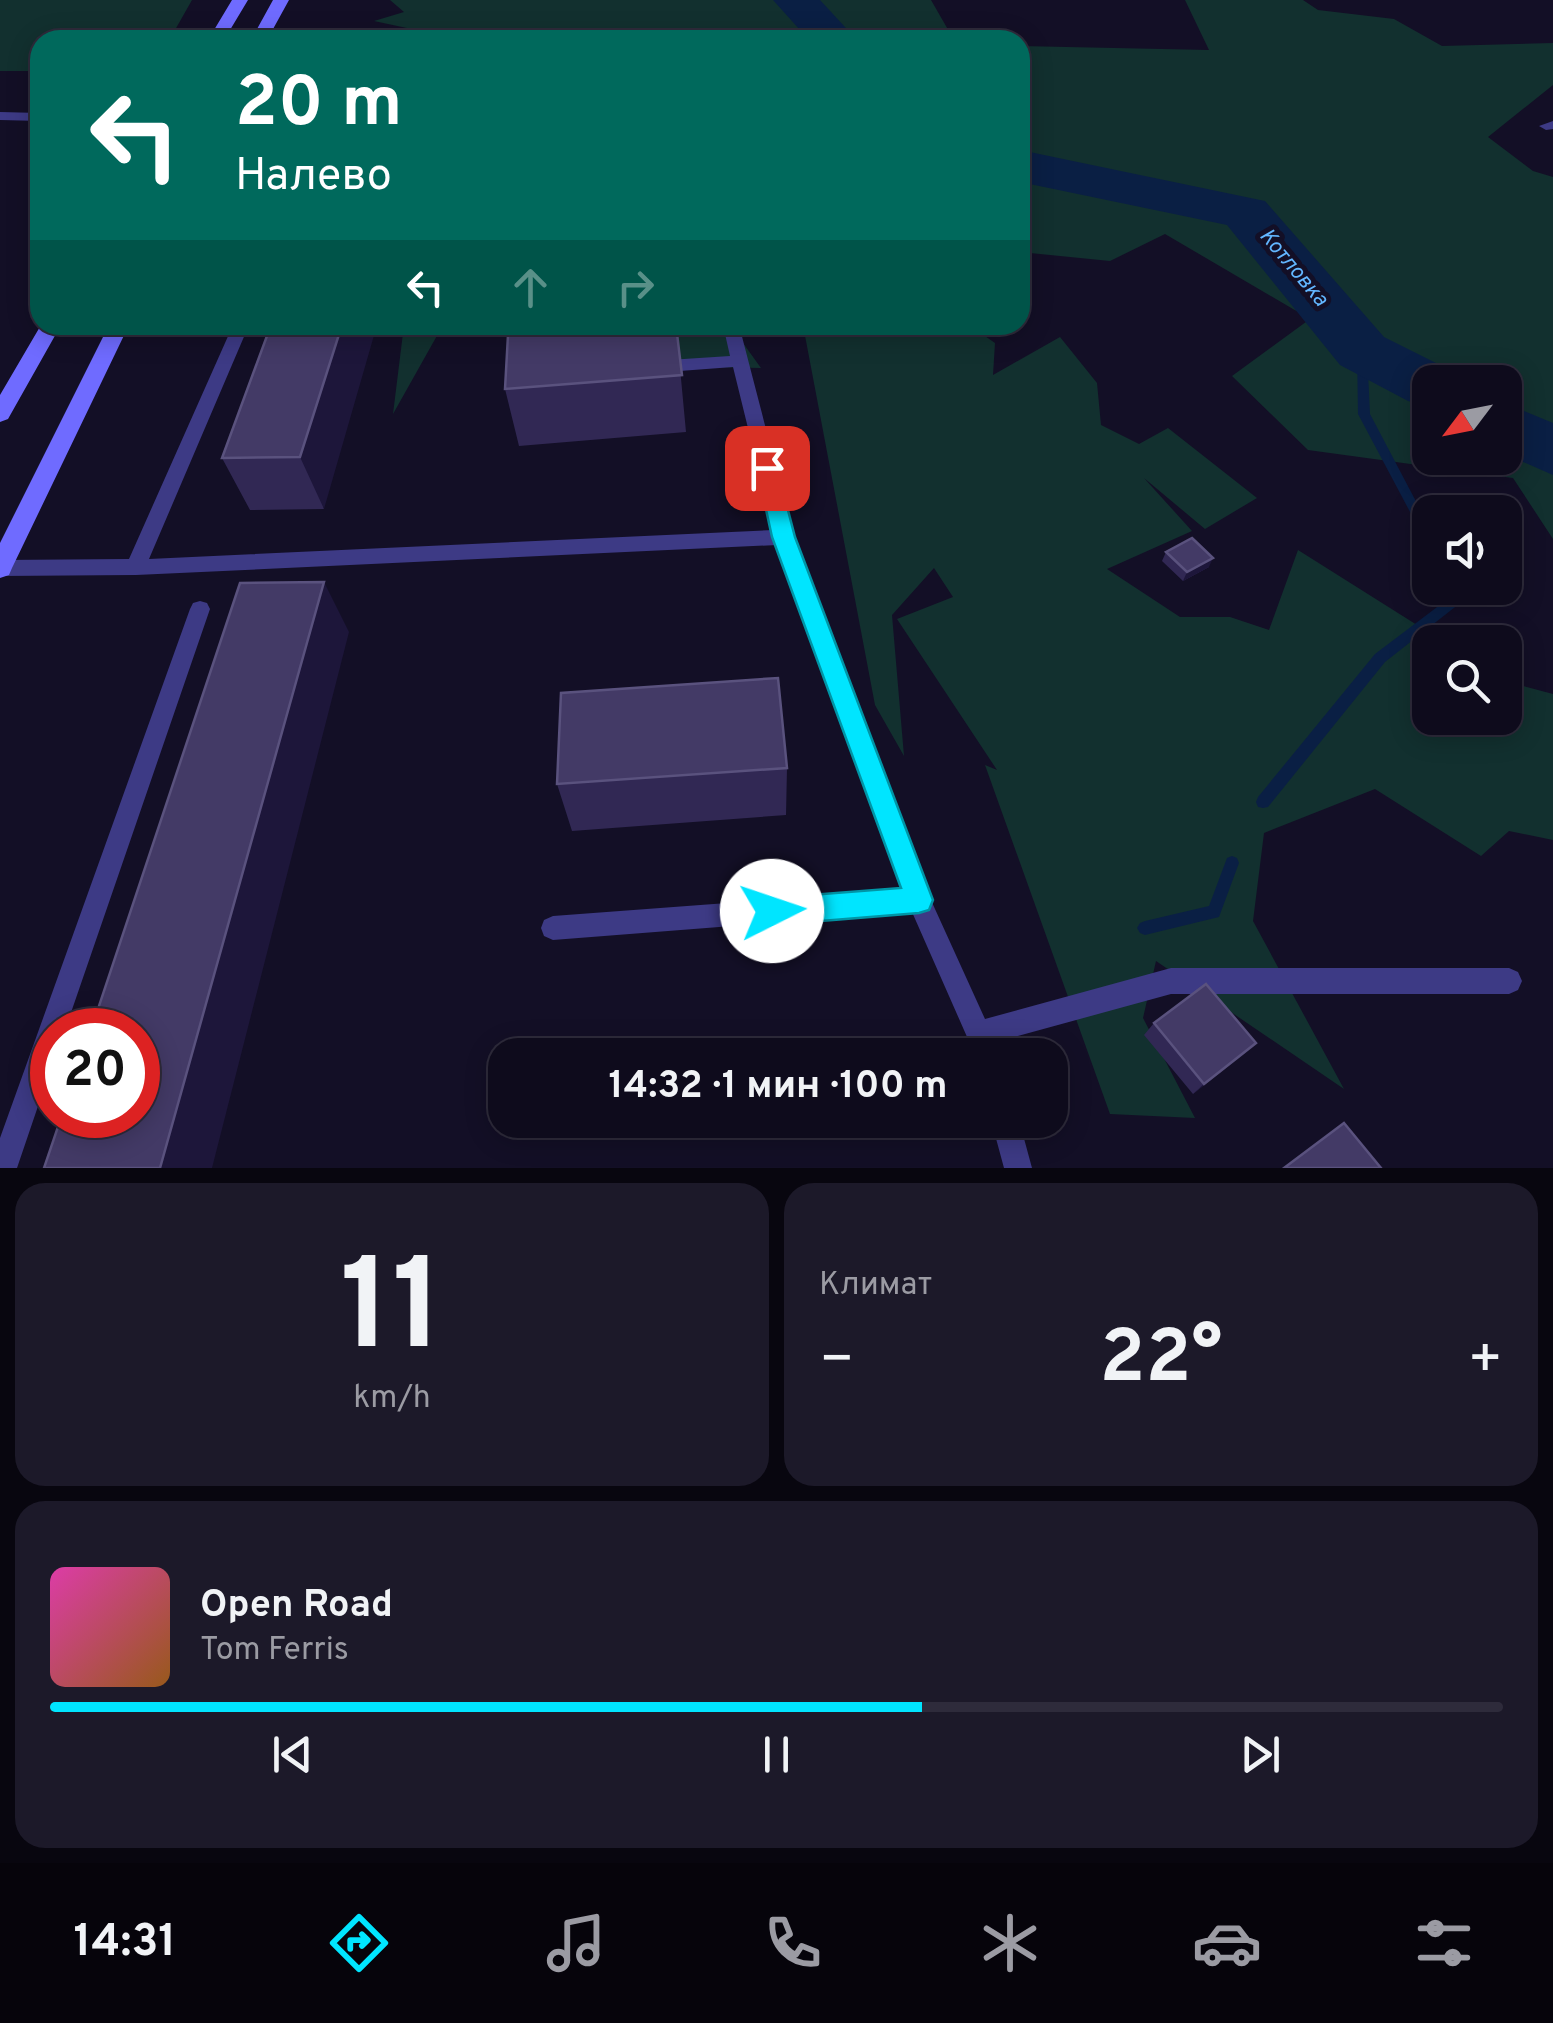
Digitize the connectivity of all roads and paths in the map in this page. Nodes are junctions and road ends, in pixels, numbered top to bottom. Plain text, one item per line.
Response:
1 (240, 0) edge
2 (281, 0) edge
3 (222, 30) edge
4 (264, 30) edge
5 (0, 116) edge
6 (30, 118) edge
7 (45, 335) edge
8 (114, 335) edge
9 (237, 335) edge
10 (734, 335) edge
11 (741, 361) junction
12 (641, 368) edge
13 (0, 414) edge
14 (784, 537) junction
15 (136, 567) junction
16 (0, 568) edge
17 (200, 609) dead end
18 (919, 900) junction
19 (553, 928) dead end
20 (1509, 981) dead end
21 (981, 1038) edge
22 (1002, 1038) edge
23 (1010, 1138) edge
24 (3, 1168) edge
25 (1018, 1168) edge

1 - 3 main road
2 - 4 main road
5 - 6 lane
7 - 13 main road
8 - 16 main road
9 - 15 lane
10 - 11 lane
11 - 12 lane
11 - 14 lane
14 - 15 lane
14 - 18 lane
15 - 16 lane
17 - 24 lane
18 - 19 lane
18 - 21 lane
20 - 22 lane
23 - 25 lane

